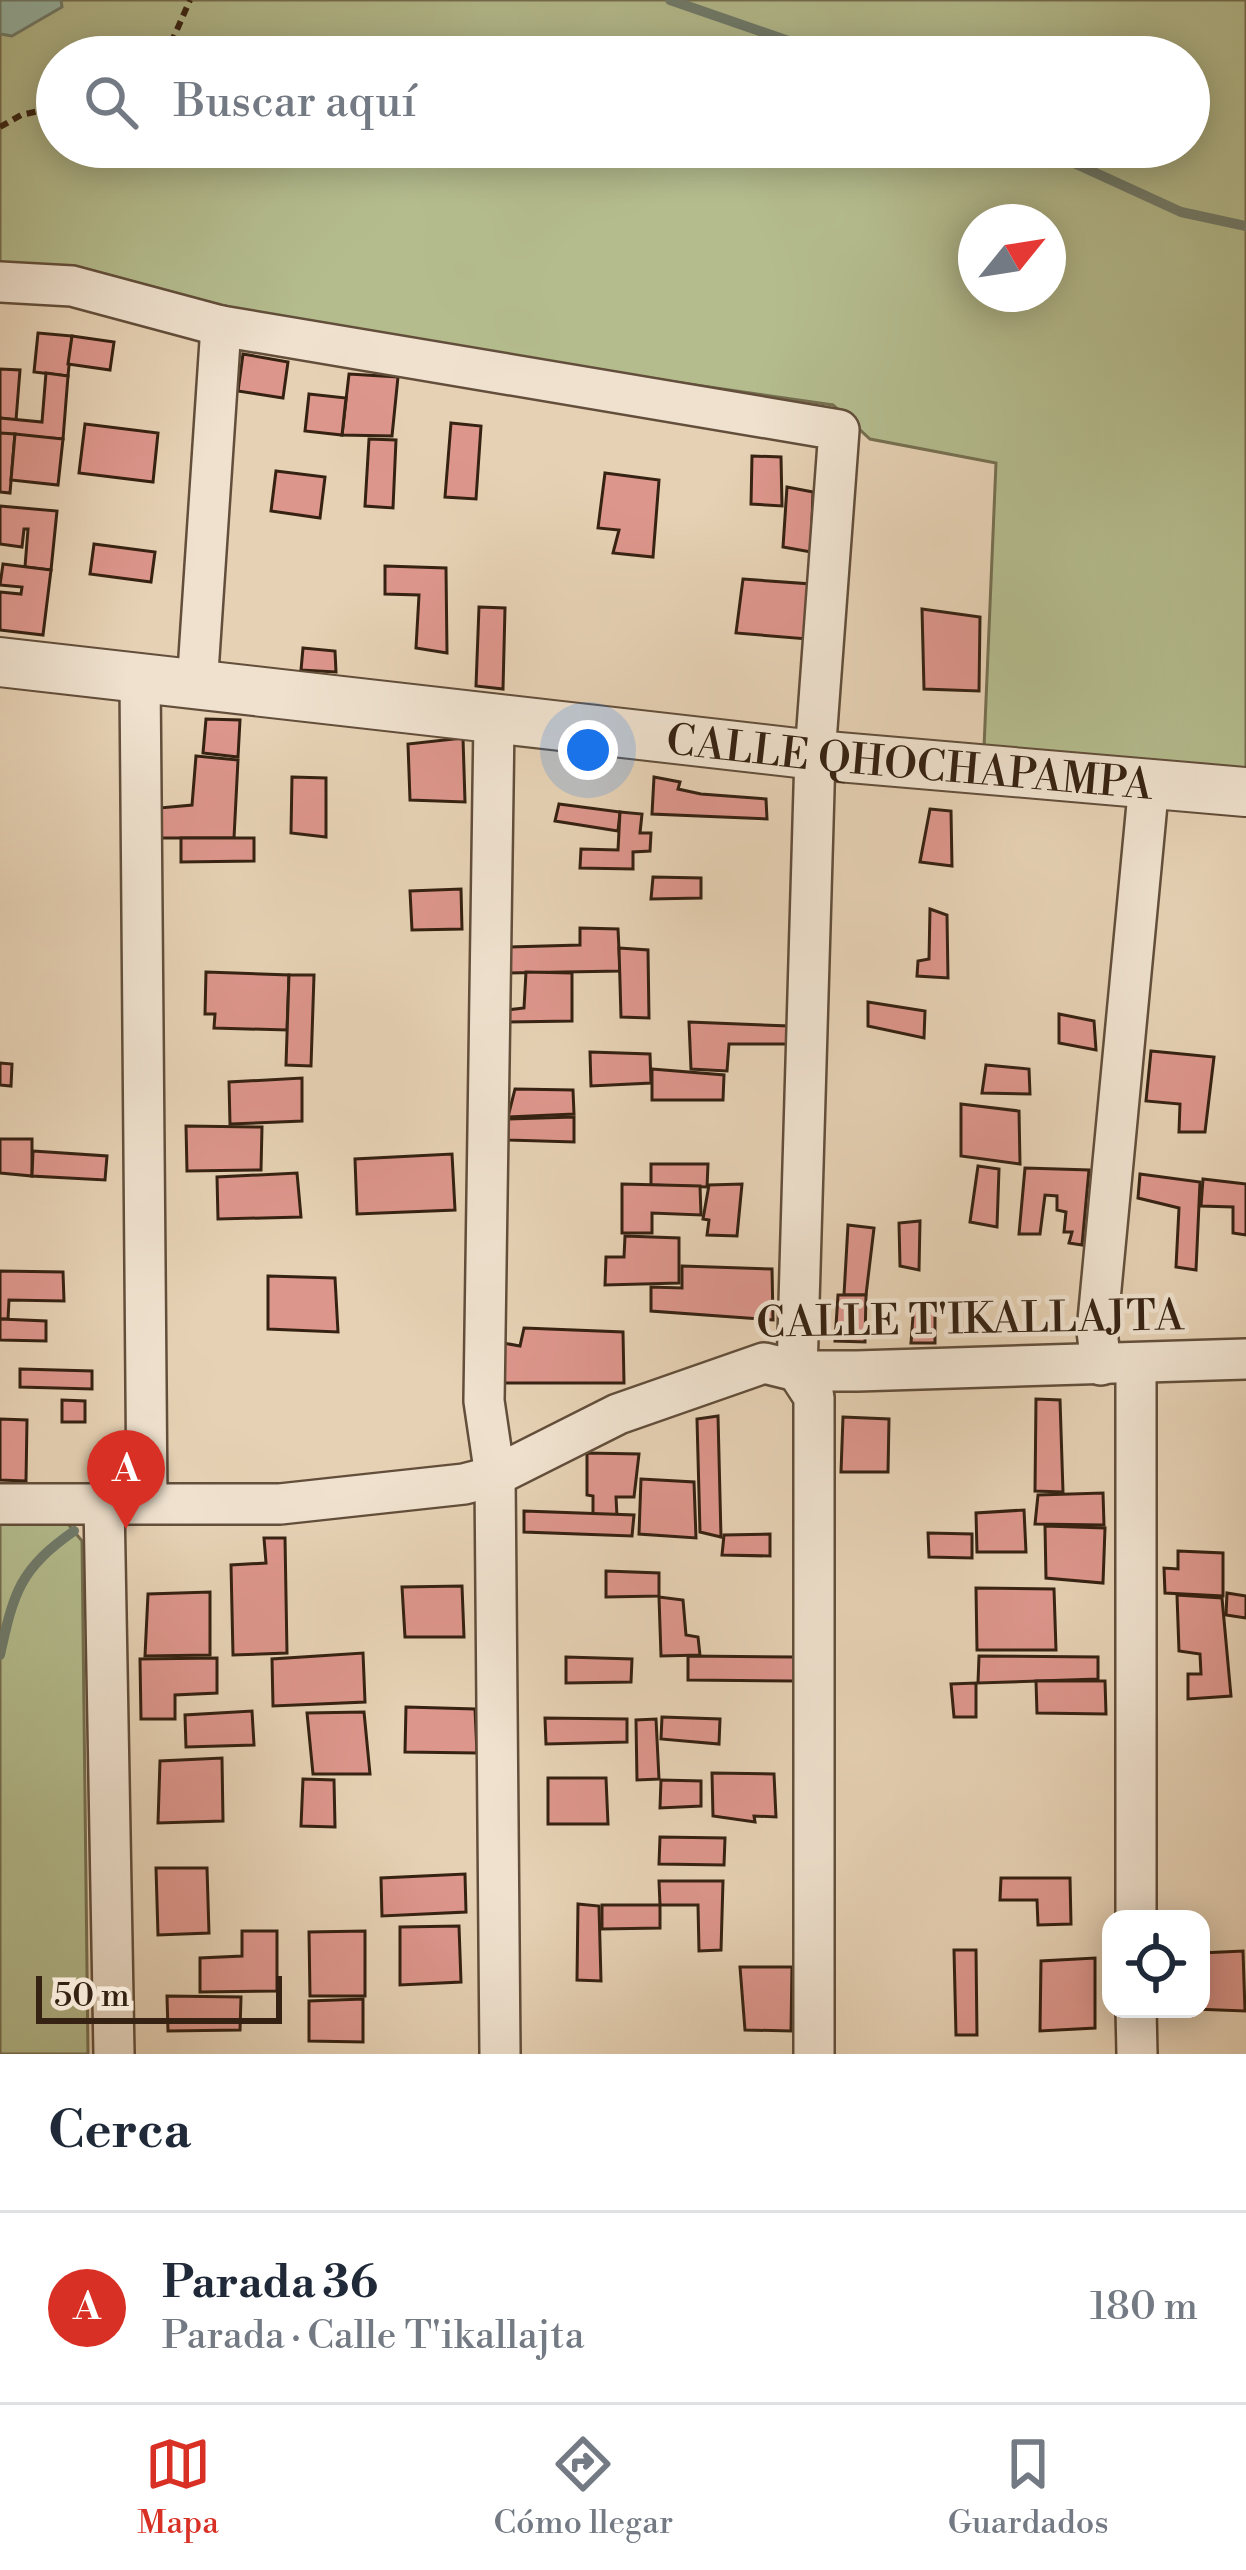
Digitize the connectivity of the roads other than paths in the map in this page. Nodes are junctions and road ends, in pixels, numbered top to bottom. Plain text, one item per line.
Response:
1 (0, 282) edge
2 (221, 326) junction
3 (0, 662) edge
4 (140, 678) junction
5 (197, 687) junction
6 (494, 722) junction
7 (815, 755) junction
8 (1149, 783) junction
9 (1246, 792) edge
10 (1246, 1359) edge
11 (1118, 1365) junction
12 (797, 1370) junction
13 (495, 1476) junction
14 (104, 1503) junction
15 (147, 1503) junction
16 (0, 1504) edge
17 (1136, 1910) edge
18 (1136, 2018) edge
19 (114, 2054) edge
20 (500, 2054) edge
21 (814, 2054) edge
22 (1136, 2054) edge

1 - 2 street
2 - 5 street
2 - 7 street
3 - 4 street, CALLE QHOCHAPAMPA
4 - 5 street, CALLE QHOCHAPAMPA
4 - 15 street
5 - 6 street, CALLE QHOCHAPAMPA
6 - 7 street, CALLE QHOCHAPAMPA
6 - 13 street
7 - 8 street, CALLE QHOCHAPAMPA
7 - 12 street
8 - 9 street, CALLE QHOCHAPAMPA
8 - 11 street
10 - 11 street, CALLE T'IKALLAJTA
11 - 12 street, CALLE T'IKALLAJTA
11 - 17 street
12 - 13 street, CALLE T'IKALLAJTA
12 - 21 street
13 - 15 street, CALLE T'IKALLAJTA
13 - 20 street
14 - 15 street, CALLE T'IKALLAJTA
14 - 16 street, CALLE T'IKALLAJTA
14 - 19 street
18 - 22 street

